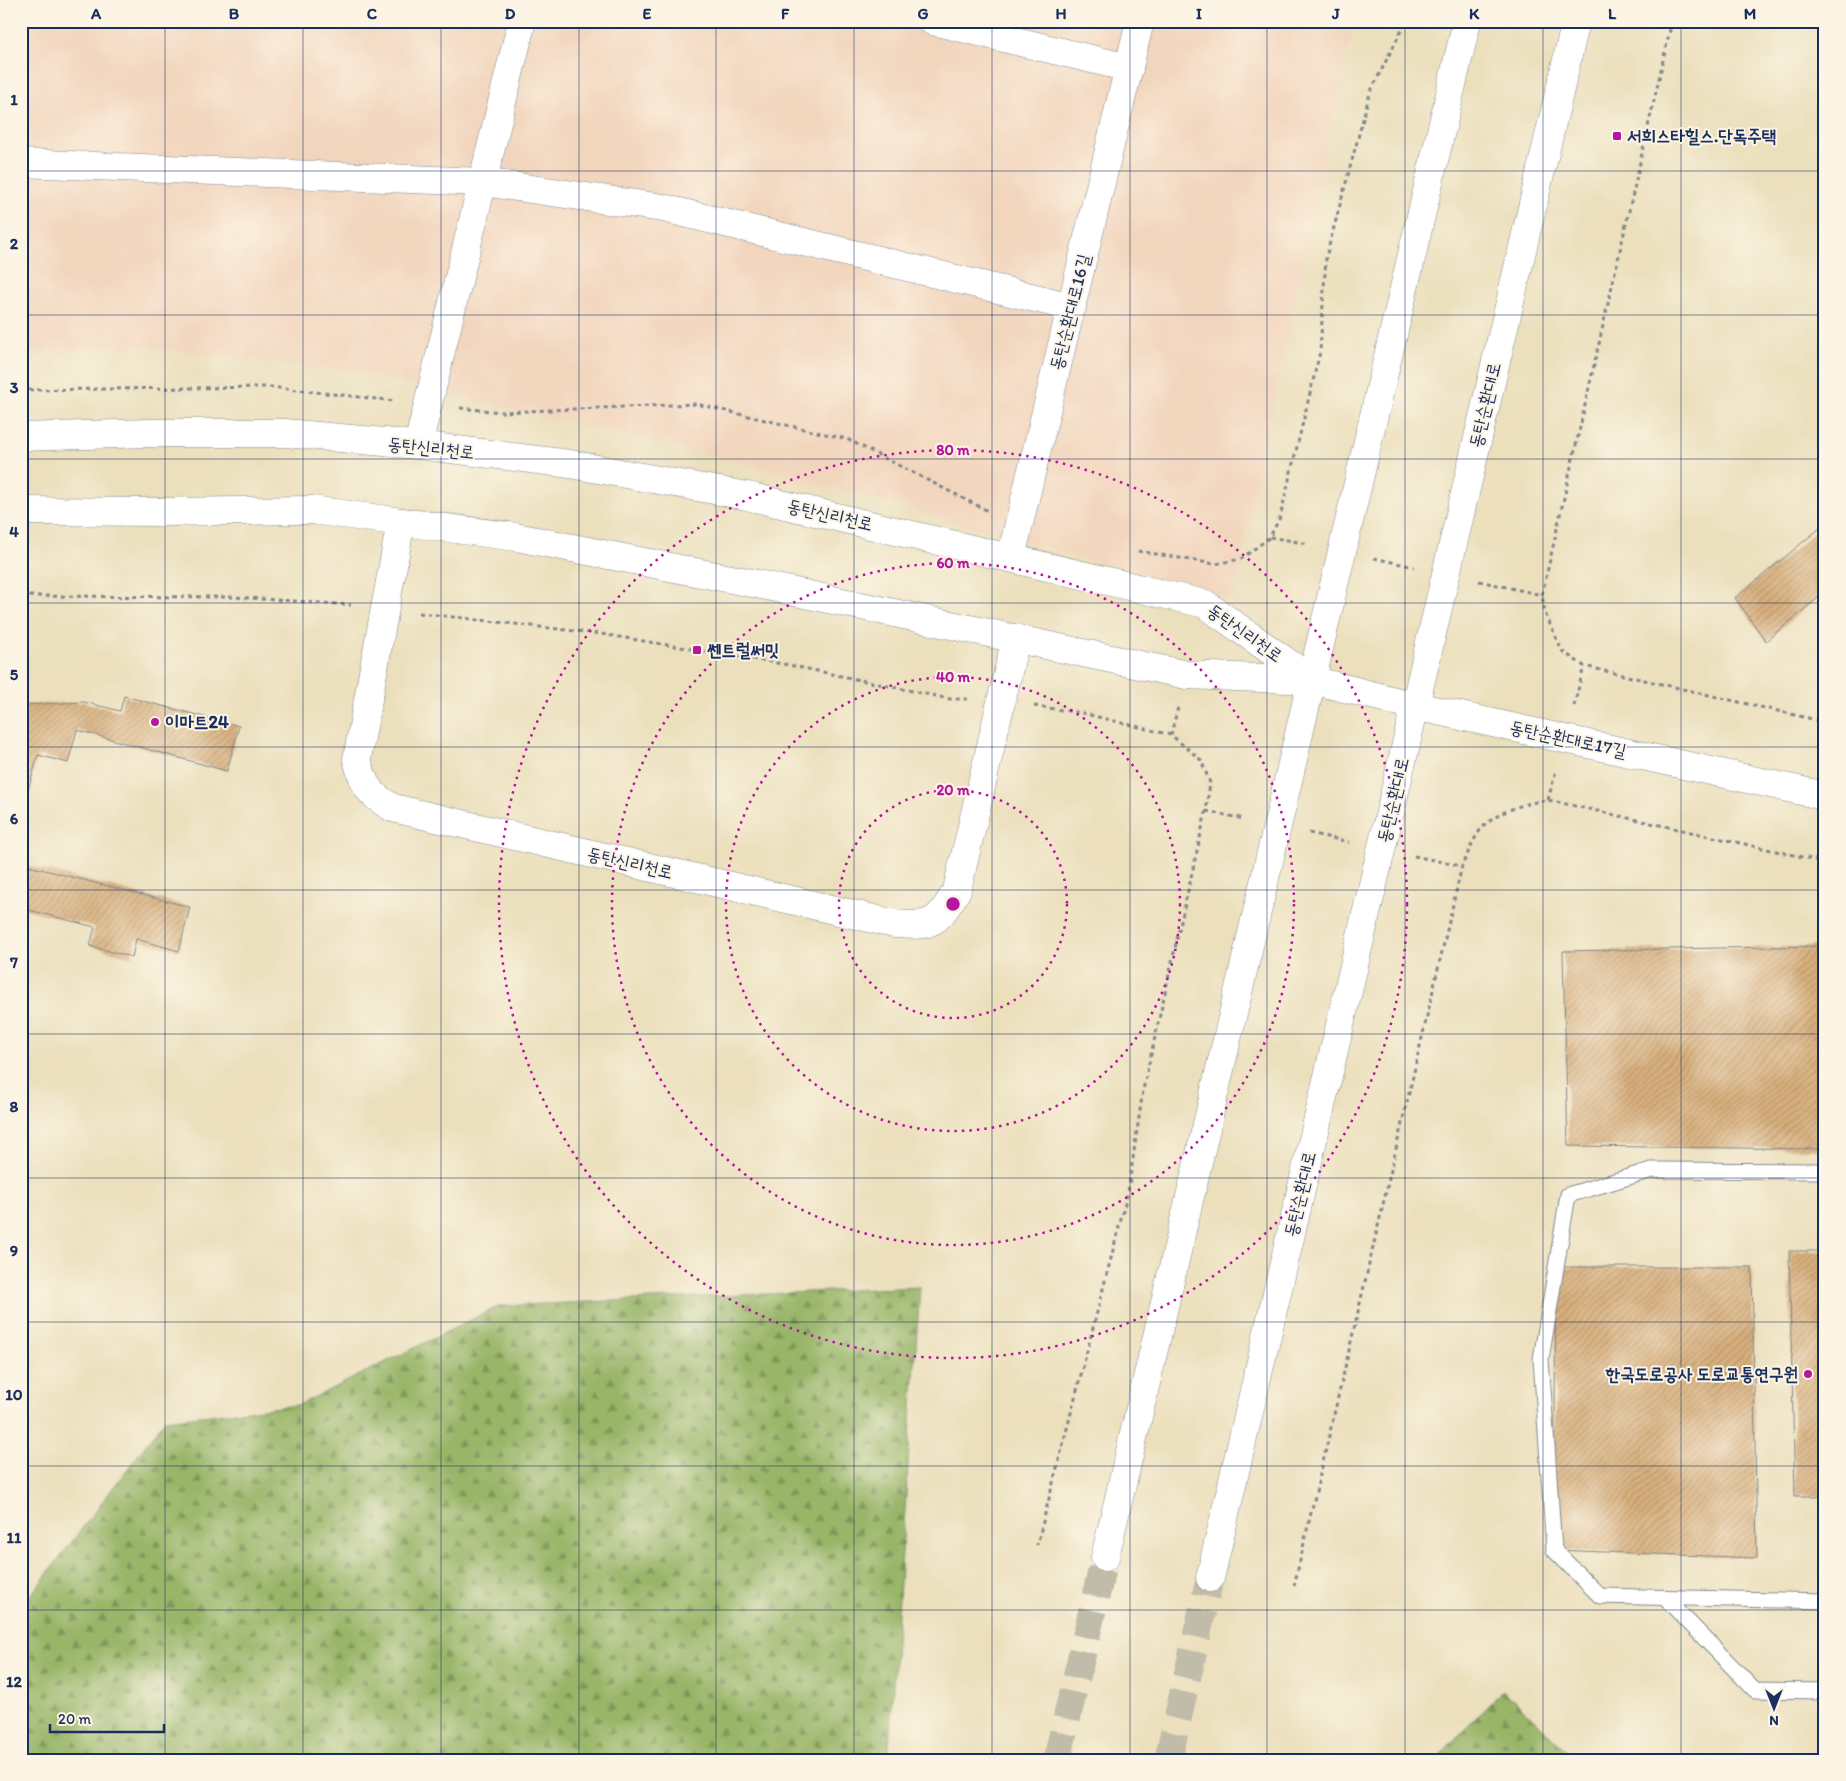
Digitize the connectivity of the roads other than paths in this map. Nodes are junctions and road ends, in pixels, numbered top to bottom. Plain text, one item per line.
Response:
1 (522, 21) edge
2 (932, 21) edge
3 (1140, 21) edge
4 (1467, 21) edge
5 (1576, 21) edge
6 (1129, 68) junction
7 (21, 163) edge
8 (484, 182) junction
9 (1072, 307) junction
10 (21, 437) edge
11 (418, 445) junction
12 (21, 511) edge
13 (401, 522) junction
14 (1011, 557) junction
15 (1016, 638) junction
16 (1312, 680) junction
17 (1415, 706) junction
18 (1825, 796) edge
19 (1823, 1170) edge
20 (1105, 1557) tunnel mouth
21 (1210, 1578) tunnel mouth
22 (1665, 1598) junction
23 (1825, 1601) edge
24 (1825, 1691) edge

1 - 8 main road
2 - 6 main road
3 - 6 main road, 동탄순환대로16길
4 - 16 main road
5 - 17 main road, 동탄순환대로
6 - 9 main road, 동탄순환대로16길
7 - 8 main road
8 - 9 main road
8 - 11 main road
9 - 14 main road, 동탄순환대로16길
10 - 11 main road, 동탄신리천로
11 - 14 main road, 동탄신리천로
12 - 13 main road, 동탄신리천로
13 - 15 main road, 동탄신리천로
13 - 15 main road, 동탄신리천로
14 - 16 main road, 동탄신리천로
15 - 16 main road, 동탄신리천로
16 - 17 main road, 동탄순환대로17길
16 - 20 main road
17 - 18 main road, 동탄순환대로17길
17 - 21 main road, 동탄순환대로
19 - 22 lane
22 - 23 lane
22 - 24 lane

